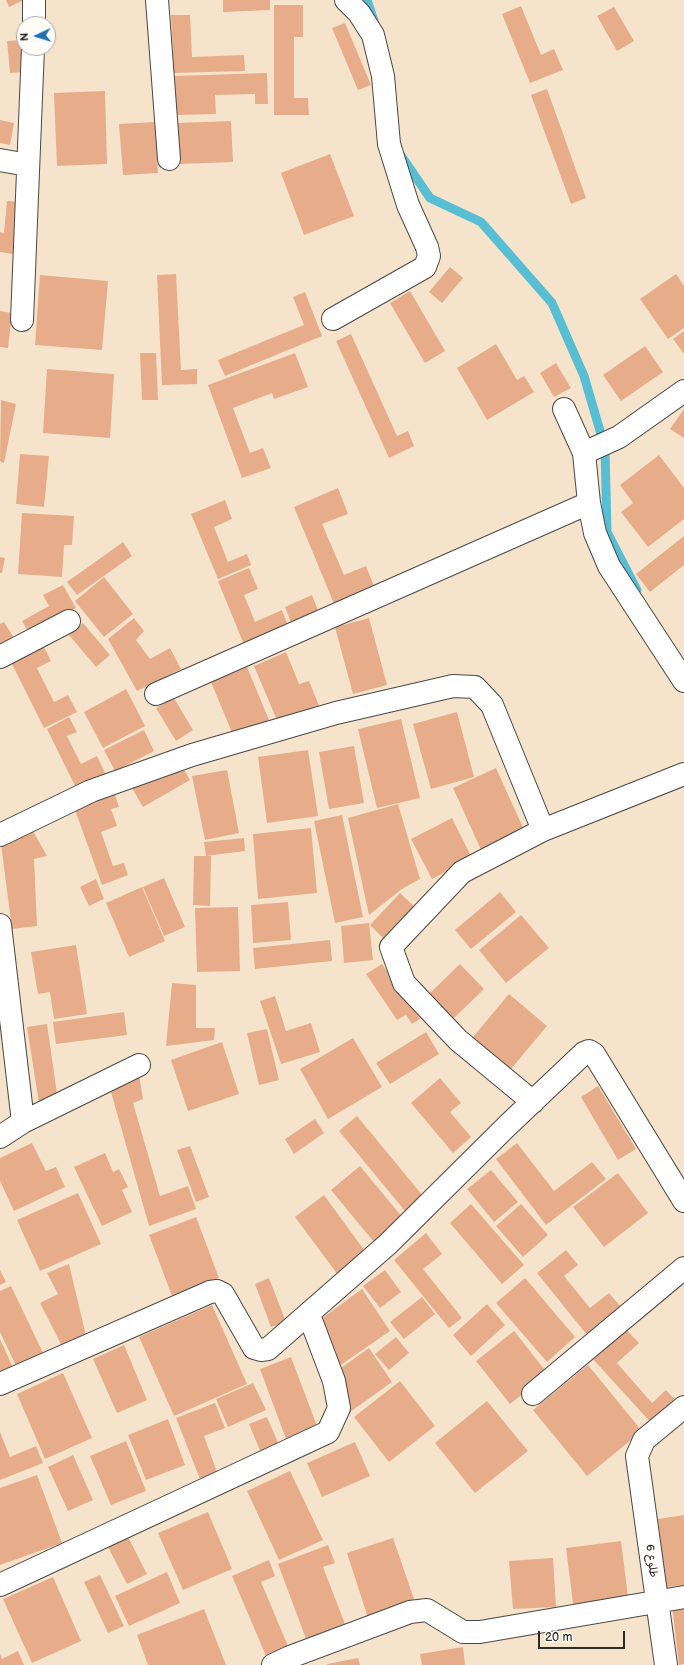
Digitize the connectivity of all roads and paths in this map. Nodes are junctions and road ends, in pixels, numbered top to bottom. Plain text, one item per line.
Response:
1 (34, 0) edge
2 (157, 0) edge
3 (346, 0) edge
4 (34, 16) edge
5 (33, 56) edge
6 (0, 160) edge
7 (169, 160) dead end
8 (28, 165) junction
9 (333, 319) dead end
10 (22, 320) dead end
11 (684, 391) edge
12 (564, 409) dead end
13 (584, 453) junction
14 (589, 503) junction
15 (70, 621) dead end
16 (0, 657) edge
17 (684, 681) edge
18 (156, 694) dead end
19 (684, 774) edge
20 (543, 830) junction
21 (0, 835) edge
22 (0, 925) edge
23 (139, 1065) dead end
24 (533, 1102) junction
25 (23, 1122) junction
26 (0, 1137) edge
27 (684, 1201) edge
28 (684, 1268) edge
29 (309, 1315) junction
30 (0, 1384) edge
31 (533, 1394) dead end
32 (684, 1407) edge
33 (0, 1585) edge
34 (684, 1597) edge
35 (656, 1603) junction
36 (285, 1662) edge
37 (666, 1665) edge

1 - 4 street
2 - 7 street
3 - 9 street
5 - 8 street
6 - 8 street
8 - 10 street
11 - 13 street
12 - 13 street
13 - 14 street
14 - 17 street
14 - 18 street
15 - 16 street
19 - 20 street
20 - 21 street
20 - 24 street
22 - 25 street
23 - 25 street
24 - 27 street
24 - 29 street
25 - 26 street
28 - 31 street
29 - 30 street
29 - 33 street
32 - 35 street, طلوع 6
34 - 35 street
35 - 36 street
35 - 37 street, طلوع 6

